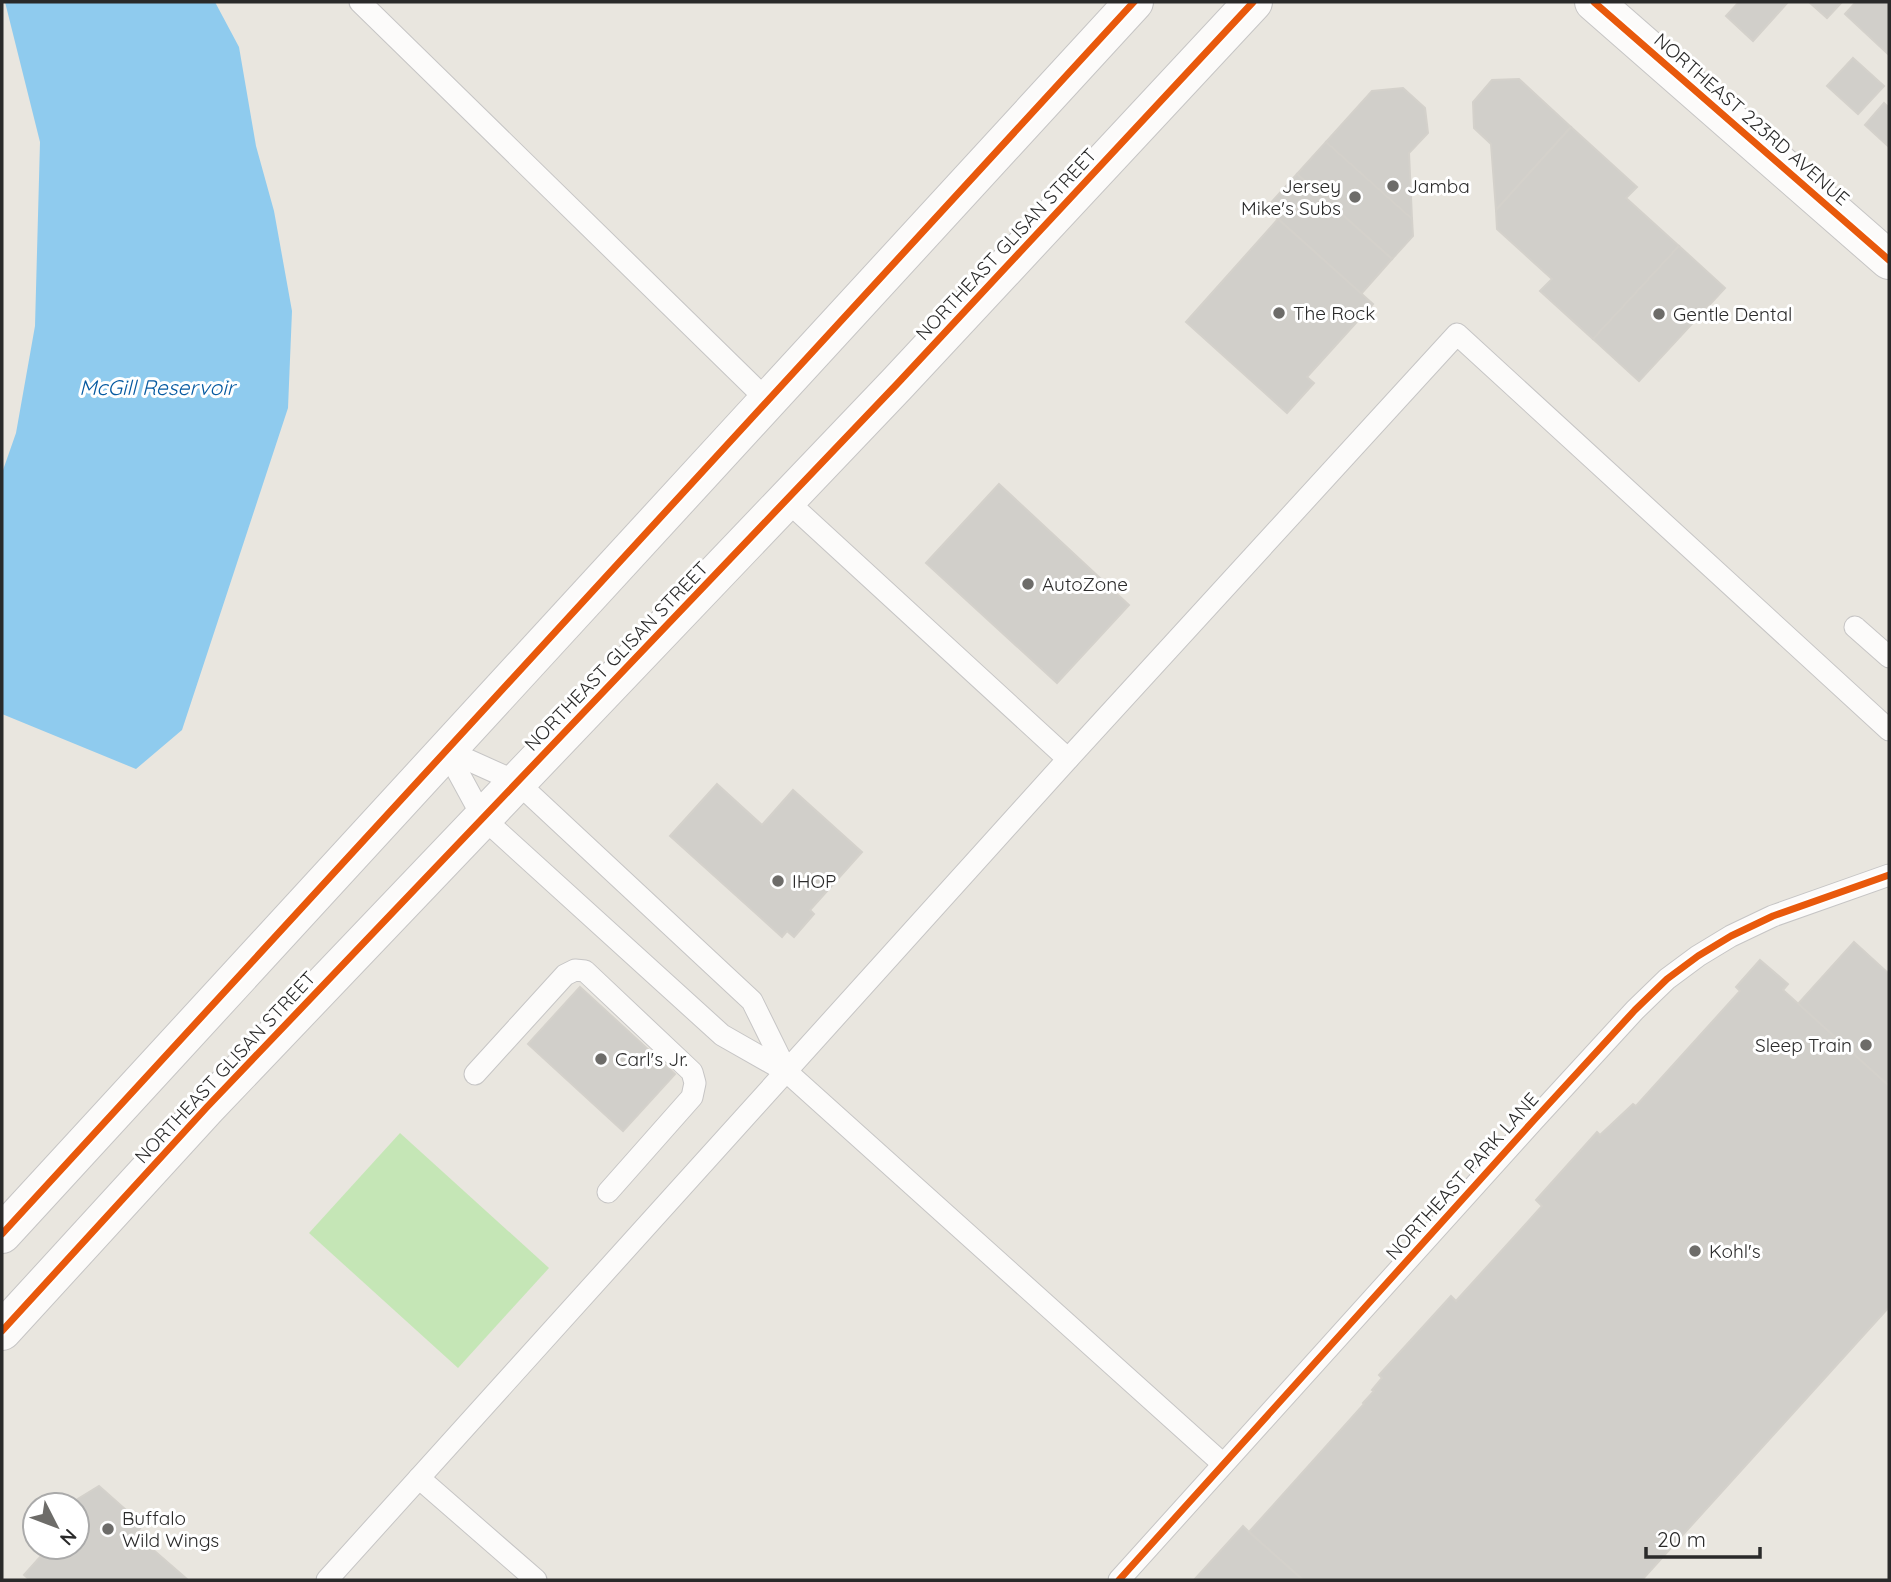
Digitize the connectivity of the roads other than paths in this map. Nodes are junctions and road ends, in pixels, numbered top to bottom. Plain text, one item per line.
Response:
1 (360, 2) edge
2 (1134, 2) edge
3 (1253, 2) edge
4 (1594, 2) edge
5 (1889, 260) edge
6 (767, 400) junction
7 (786, 500) junction
8 (1855, 627) dead end
9 (1889, 657) edge
10 (1889, 730) edge
11 (446, 750) junction
12 (1068, 759) junction
13 (517, 782) junction
14 (483, 818) junction
15 (1889, 875) edge
16 (787, 1072) junction
17 (475, 1074) dead end
18 (608, 1192) dead end
19 (2, 1234) edge
20 (2, 1331) edge
21 (1223, 1464) junction
22 (419, 1478) junction
23 (327, 1580) edge
24 (536, 1580) edge
25 (1119, 1580) edge

1 - 6 lane
2 - 6 main road
3 - 7 main road, NORTHEAST GLISAN STREET
4 - 5 main road, NORTHEAST 223RD AVENUE
6 - 11 main road
7 - 12 lane
7 - 13 main road, NORTHEAST GLISAN STREET
8 - 9 lane
10 - 12 lane
11 - 13 lane
11 - 14 lane
11 - 19 main road
12 - 16 lane
13 - 14 main road, NORTHEAST GLISAN STREET
13 - 16 lane
14 - 16 lane
14 - 20 main road, NORTHEAST GLISAN STREET
15 - 21 lane, NORTHEAST PARK LANE
16 - 21 lane
16 - 22 lane
17 - 18 lane
21 - 25 lane, NORTHEAST PARK LANE
22 - 23 lane
22 - 24 lane

